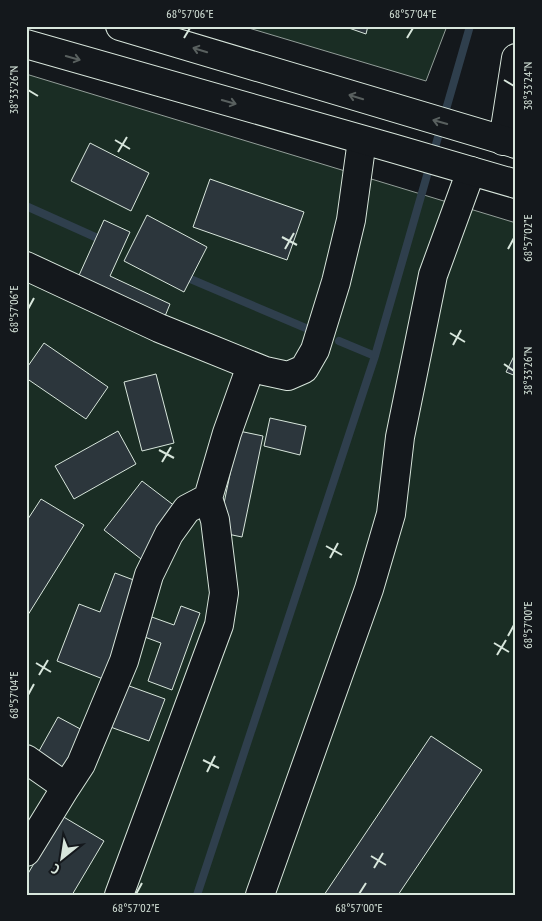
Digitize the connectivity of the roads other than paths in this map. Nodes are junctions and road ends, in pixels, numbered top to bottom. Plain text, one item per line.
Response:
1 (120, 26) edge
2 (26, 44) edge
3 (516, 58) edge
4 (499, 139) edge
5 (362, 140) junction
6 (466, 170) junction
7 (516, 184) edge
8 (26, 266) edge
9 (251, 366) junction
10 (208, 498) junction
11 (26, 760) edge
12 (66, 787) junction
13 (26, 852) edge
14 (120, 895) edge
15 (260, 895) edge

4 -> 1 main road
2 -> 5 main road
3 - 4 main road
5 - 6 main road
5 - 9 main road
6 - 7 main road
6 - 15 main road
8 - 9 main road
9 - 10 main road
10 - 12 main road
10 - 14 main road
11 - 12 main road
12 - 13 main road

